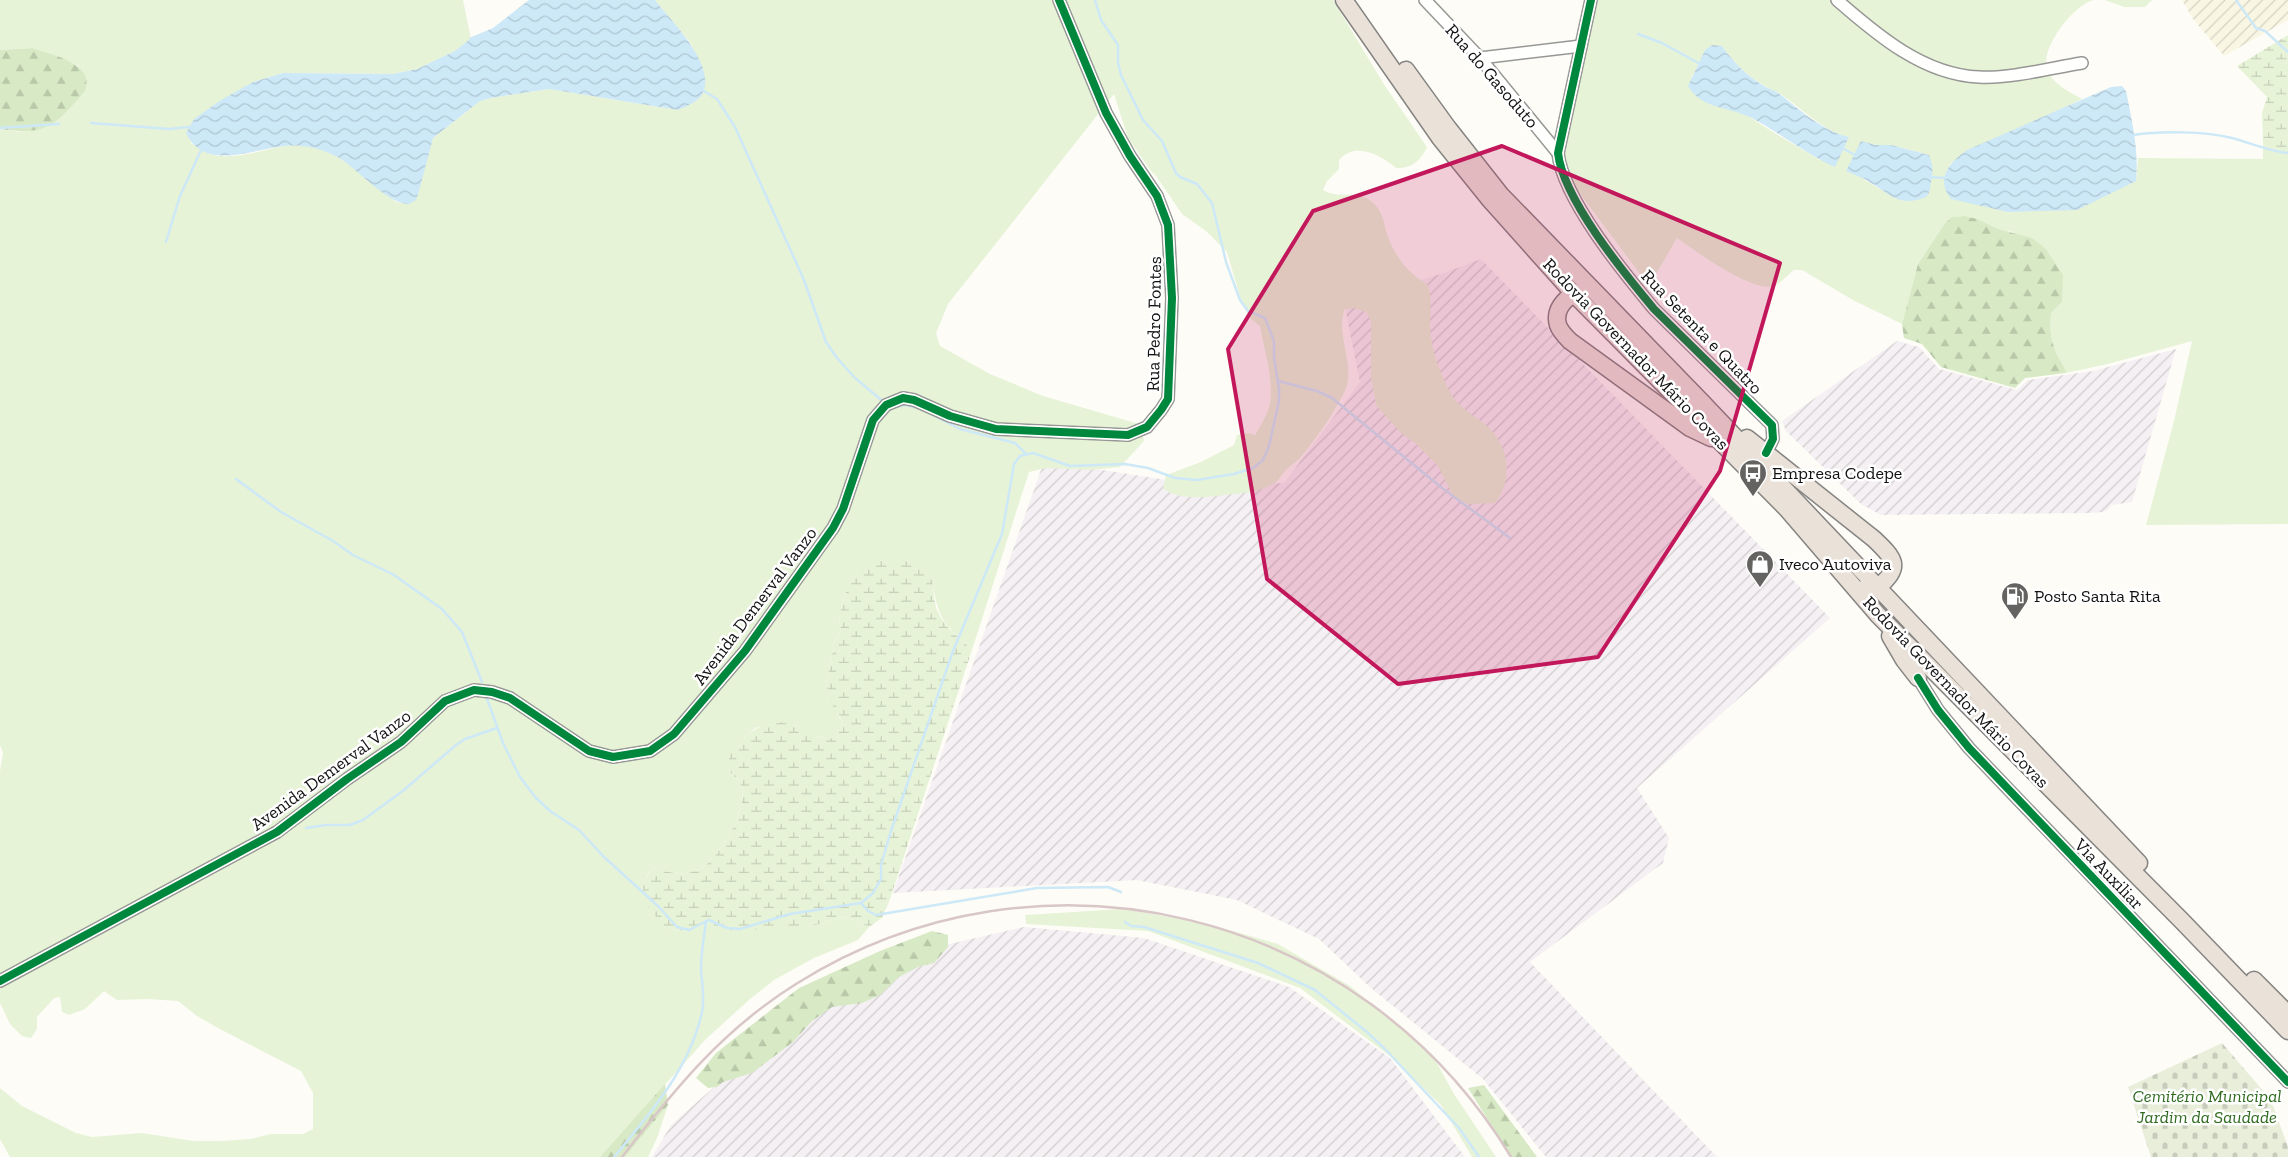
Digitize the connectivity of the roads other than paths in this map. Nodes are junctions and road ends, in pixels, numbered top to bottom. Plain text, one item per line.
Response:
1 (1059, 0) edge
2 (1344, 0) edge
3 (1356, 0) edge
4 (1426, 0) edge
5 (1591, 0) edge
6 (1837, 0) edge
7 (1581, 46) junction
8 (1480, 58) junction
9 (2082, 63) dead end
10 (1558, 153) junction
11 (1573, 293) junction
12 (1598, 293) junction
13 (886, 404) joint
14 (1726, 437) junction
15 (1766, 453) junction
16 (1842, 571) junction
17 (1878, 587) junction
18 (1878, 615) junction
19 (1923, 661) junction
20 (1918, 678) junction
21 (0, 981) edge
22 (2288, 1014) edge
23 (2288, 1031) edge
24 (2288, 1082) edge

1 - 13 street, Rua Pedro Fontes
2 - 11 highway, Rodovia Governador Mário Covas
3 - 12 highway, Rodovia Governador Mário Covas
4 - 8 street, Rua do Gasoduto
5 - 7 street
6 - 9 street
7 - 8 street
7 - 10 street
8 - 10 street, Rua do Gasoduto
10 - 15 street, Rua Setenta e Quatro
11 - 12 highway
11 - 14 highway, Rodovia Governador Mário Covas
11 - 14 highway
12 - 14 highway, Rodovia Governador Mário Covas
13 - 21 street, Avenida Demerval Vanzo
14 - 15 highway
14 - 16 highway, Rodovia Governador Mário Covas
14 - 17 highway, Rodovia Governador Mário Covas
15 - 17 highway
16 - 17 highway
16 - 18 highway, Rodovia Governador Mário Covas
17 - 22 highway, Rodovia Governador Mário Covas
18 - 19 highway, Rodovia Governador Mário Covas
18 - 20 highway
19 - 20 highway
19 - 23 highway, Rodovia Governador Mário Covas
20 - 24 street, Via Auxiliar

